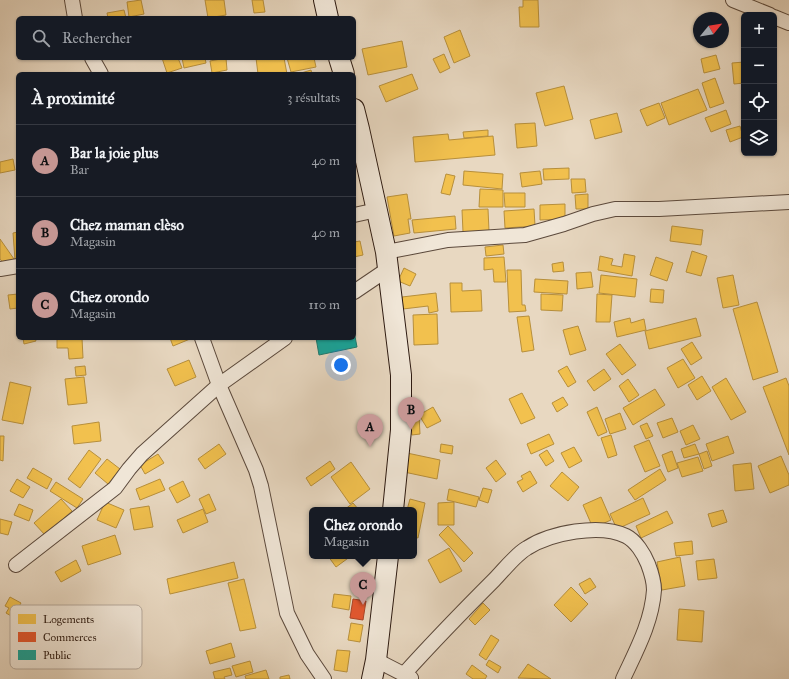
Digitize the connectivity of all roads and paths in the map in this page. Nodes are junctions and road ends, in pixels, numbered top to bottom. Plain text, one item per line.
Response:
1 (72, 0) edge
2 (324, 0) edge
3 (733, 0) edge
4 (763, 12) edge
5 (76, 16) edge
6 (328, 16) edge
7 (777, 18) edge
8 (789, 23) edge
9 (93, 60) edge
10 (340, 60) edge
11 (100, 72) edge
12 (344, 72) edge
13 (356, 116) edge
14 (789, 202) edge
15 (377, 210) junction
16 (356, 215) edge
17 (387, 260) junction
18 (16, 266) edge
19 (0, 269) edge
20 (356, 290) edge
21 (203, 340) edge
22 (282, 340) edge
23 (219, 385) junction
24 (393, 507) edge
25 (388, 559) edge
26 (16, 565) dead end
27 (374, 669) edge
28 (408, 677) edge
29 (324, 679) edge
30 (624, 679) edge

1 - 5 street
2 - 6 street
3 - 4 street
7 - 8 street
9 - 11 street
10 - 12 street
13 - 15 street
14 - 17 street
15 - 16 street
15 - 17 street
17 - 20 street
17 - 24 street
18 - 19 street
21 - 23 street
22 - 23 street
23 - 26 street
23 - 29 street
25 - 27 street
27 - 28 street
28 - 30 street

